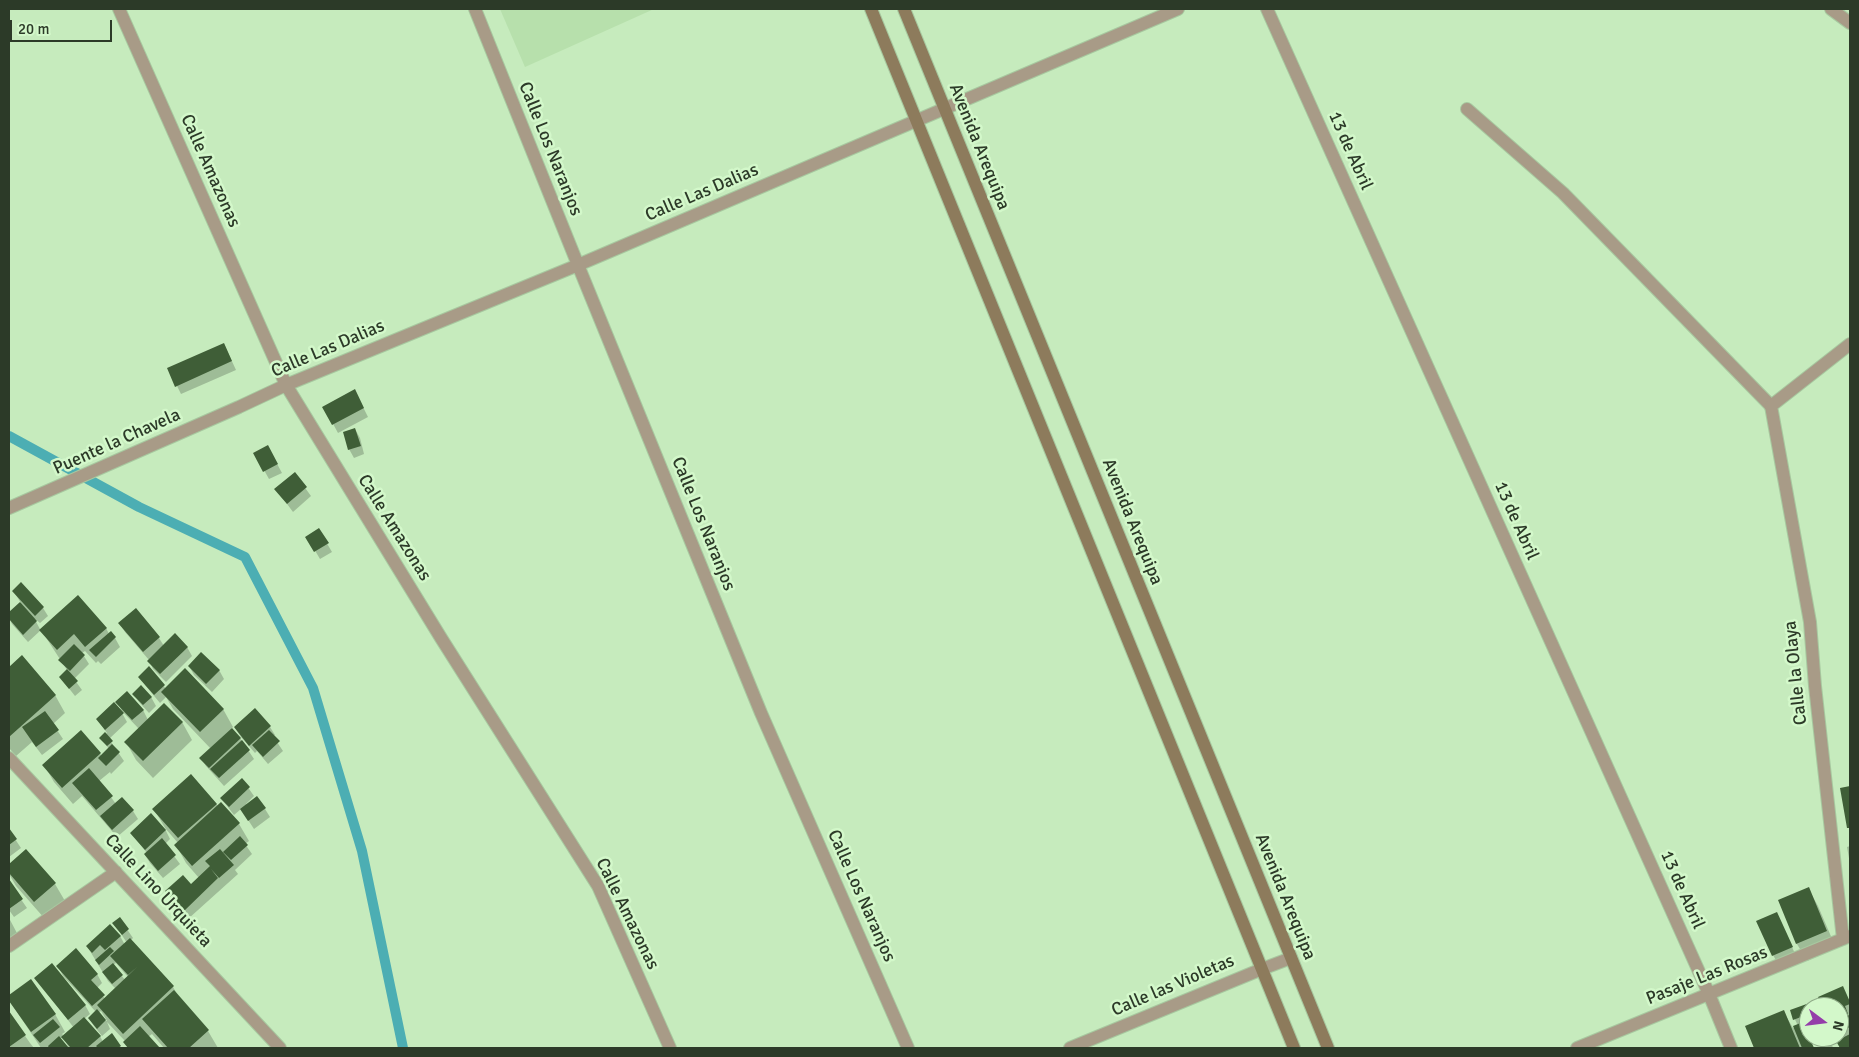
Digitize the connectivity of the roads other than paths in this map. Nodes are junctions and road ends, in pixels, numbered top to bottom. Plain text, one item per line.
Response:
1 (119, 9) edge
2 (475, 9) edge
3 (871, 9) edge
4 (904, 9) edge
5 (1178, 9) edge
6 (1267, 9) edge
7 (1832, 9) edge
8 (1850, 23) edge
9 (945, 108) junction
10 (1467, 108) dead end
11 (916, 121) junction
12 (578, 266) junction
13 (1850, 344) edge
14 (286, 385) junction
15 (1771, 406) junction
16 (239, 408) joint
17 (9, 508) edge
18 (9, 758) edge
19 (116, 872) junction
20 (1846, 937) edge
21 (9, 946) edge
22 (1291, 958) junction
23 (1262, 969) junction
24 (1709, 994) junction
25 (280, 1048) edge
26 (670, 1048) edge
27 (908, 1048) edge
28 (1070, 1048) edge
29 (1294, 1048) edge
30 (1328, 1048) edge
31 (1577, 1048) edge
32 (1731, 1048) edge

1 - 14 street, Calle Amazonas
2 - 12 street, Calle Los Naranjos
3 - 11 main road
4 - 9 main road, Avenida Arequipa
5 - 9 street, Calle Las Dalias
6 - 24 street, 13 de Abril
7 - 8 street
9 - 11 street, Calle Las Dalias
9 - 22 main road, Avenida Arequipa
10 - 15 street
11 - 12 street, Calle Las Dalias
11 - 23 main road
12 - 14 street, Calle Las Dalias
12 - 27 street, Calle Los Naranjos
13 - 15 street
14 - 16 street, Calle Las Dalias
14 - 26 street, Calle Amazonas
15 - 20 street, Calle la Olaya
16 - 17 street, Puente la Chavela
18 - 19 street, Calle Lino Urquieta
19 - 21 street
19 - 25 street, Calle Lino Urquieta
20 - 24 street, Pasaje Las Rosas
22 - 23 street, Calle las Violetas
22 - 30 main road, Avenida Arequipa
23 - 28 street, Calle las Violetas
23 - 29 main road
24 - 31 street, Pasaje Las Rosas
24 - 32 street, 13 de Abril

